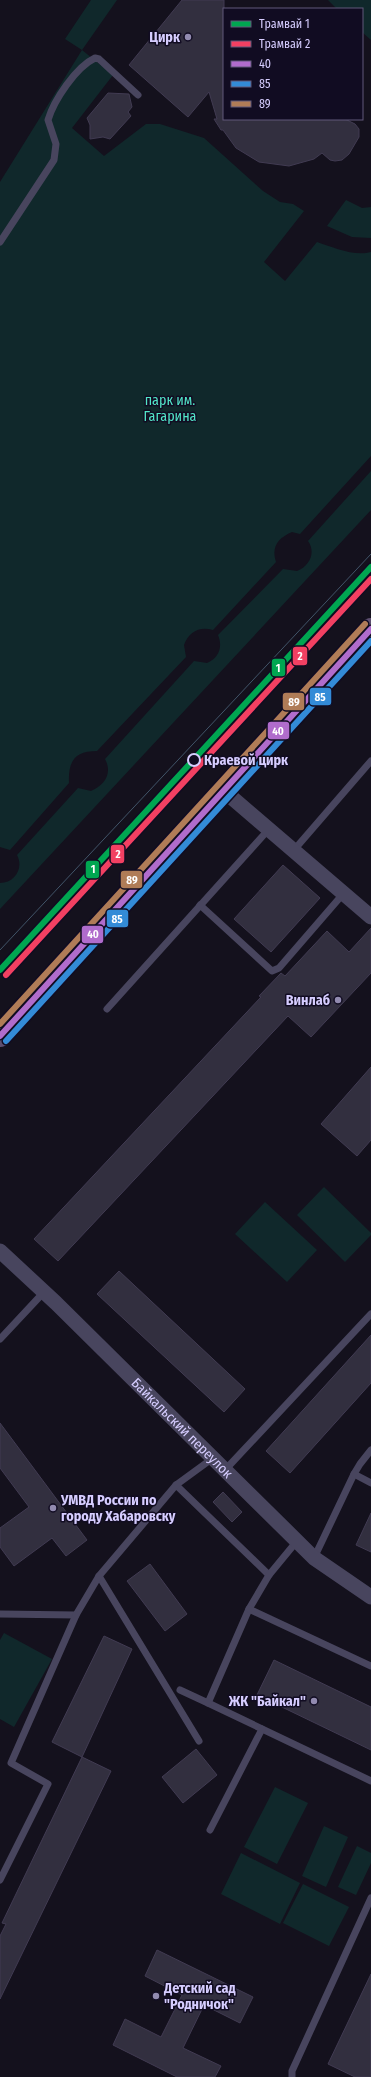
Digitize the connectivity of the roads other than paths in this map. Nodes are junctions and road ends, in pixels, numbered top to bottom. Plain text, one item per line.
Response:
1 (138, 95) dead end
2 (0, 242) edge
3 (371, 628) edge
4 (371, 761) edge
5 (224, 790) junction
6 (269, 829) junction
7 (294, 850) junction
8 (344, 894) junction
9 (200, 905) junction
10 (371, 917) edge
11 (107, 1009) dead end
12 (0, 1036) edge
13 (0, 1251) edge
14 (44, 1292) junction
15 (371, 1314) edge
16 (0, 1339) edge
17 (371, 1450) edge
18 (213, 1458) junction
19 (225, 1470) junction
20 (354, 1474) junction
21 (371, 1482) edge
22 (176, 1486) junction
23 (297, 1541) junction
24 (314, 1558) junction
25 (269, 1575) junction
26 (99, 1576) junction
27 (371, 1597) edge
28 (249, 1609) junction
29 (0, 1614) edge
30 (76, 1615) junction
31 (371, 1666) edge
32 (180, 1690) dead end
33 (208, 1703) junction
34 (262, 1729) junction
35 (199, 1741) dead end
36 (371, 1781) edge
37 (210, 1830) dead end
38 (0, 1880) edge
39 (371, 1898) edge
40 (292, 2077) edge

1 - 2 lane
3 - 5 main road
4 - 7 lane
5 - 6 street
5 - 12 main road
6 - 7 street
6 - 9 lane
7 - 8 street
8 - 9 lane
8 - 10 street
9 - 11 lane
13 - 14 street, Байкальский переулок
14 - 16 lane
14 - 18 street, Байкальский переулок
15 - 19 lane
17 - 20 lane
18 - 19 street, Байкальский переулок
18 - 22 lane
19 - 23 street, Байкальский переулок
20 - 21 lane
20 - 24 lane
22 - 25 lane
22 - 26 lane
23 - 24 street, Байкальский переулок
23 - 25 lane
24 - 27 street, Байкальский переулок
25 - 28 lane
26 - 30 lane
26 - 35 lane
28 - 31 lane
28 - 33 lane
29 - 30 lane
30 - 38 lane
32 - 33 lane
33 - 34 lane
34 - 36 lane
34 - 37 lane
39 - 40 lane

